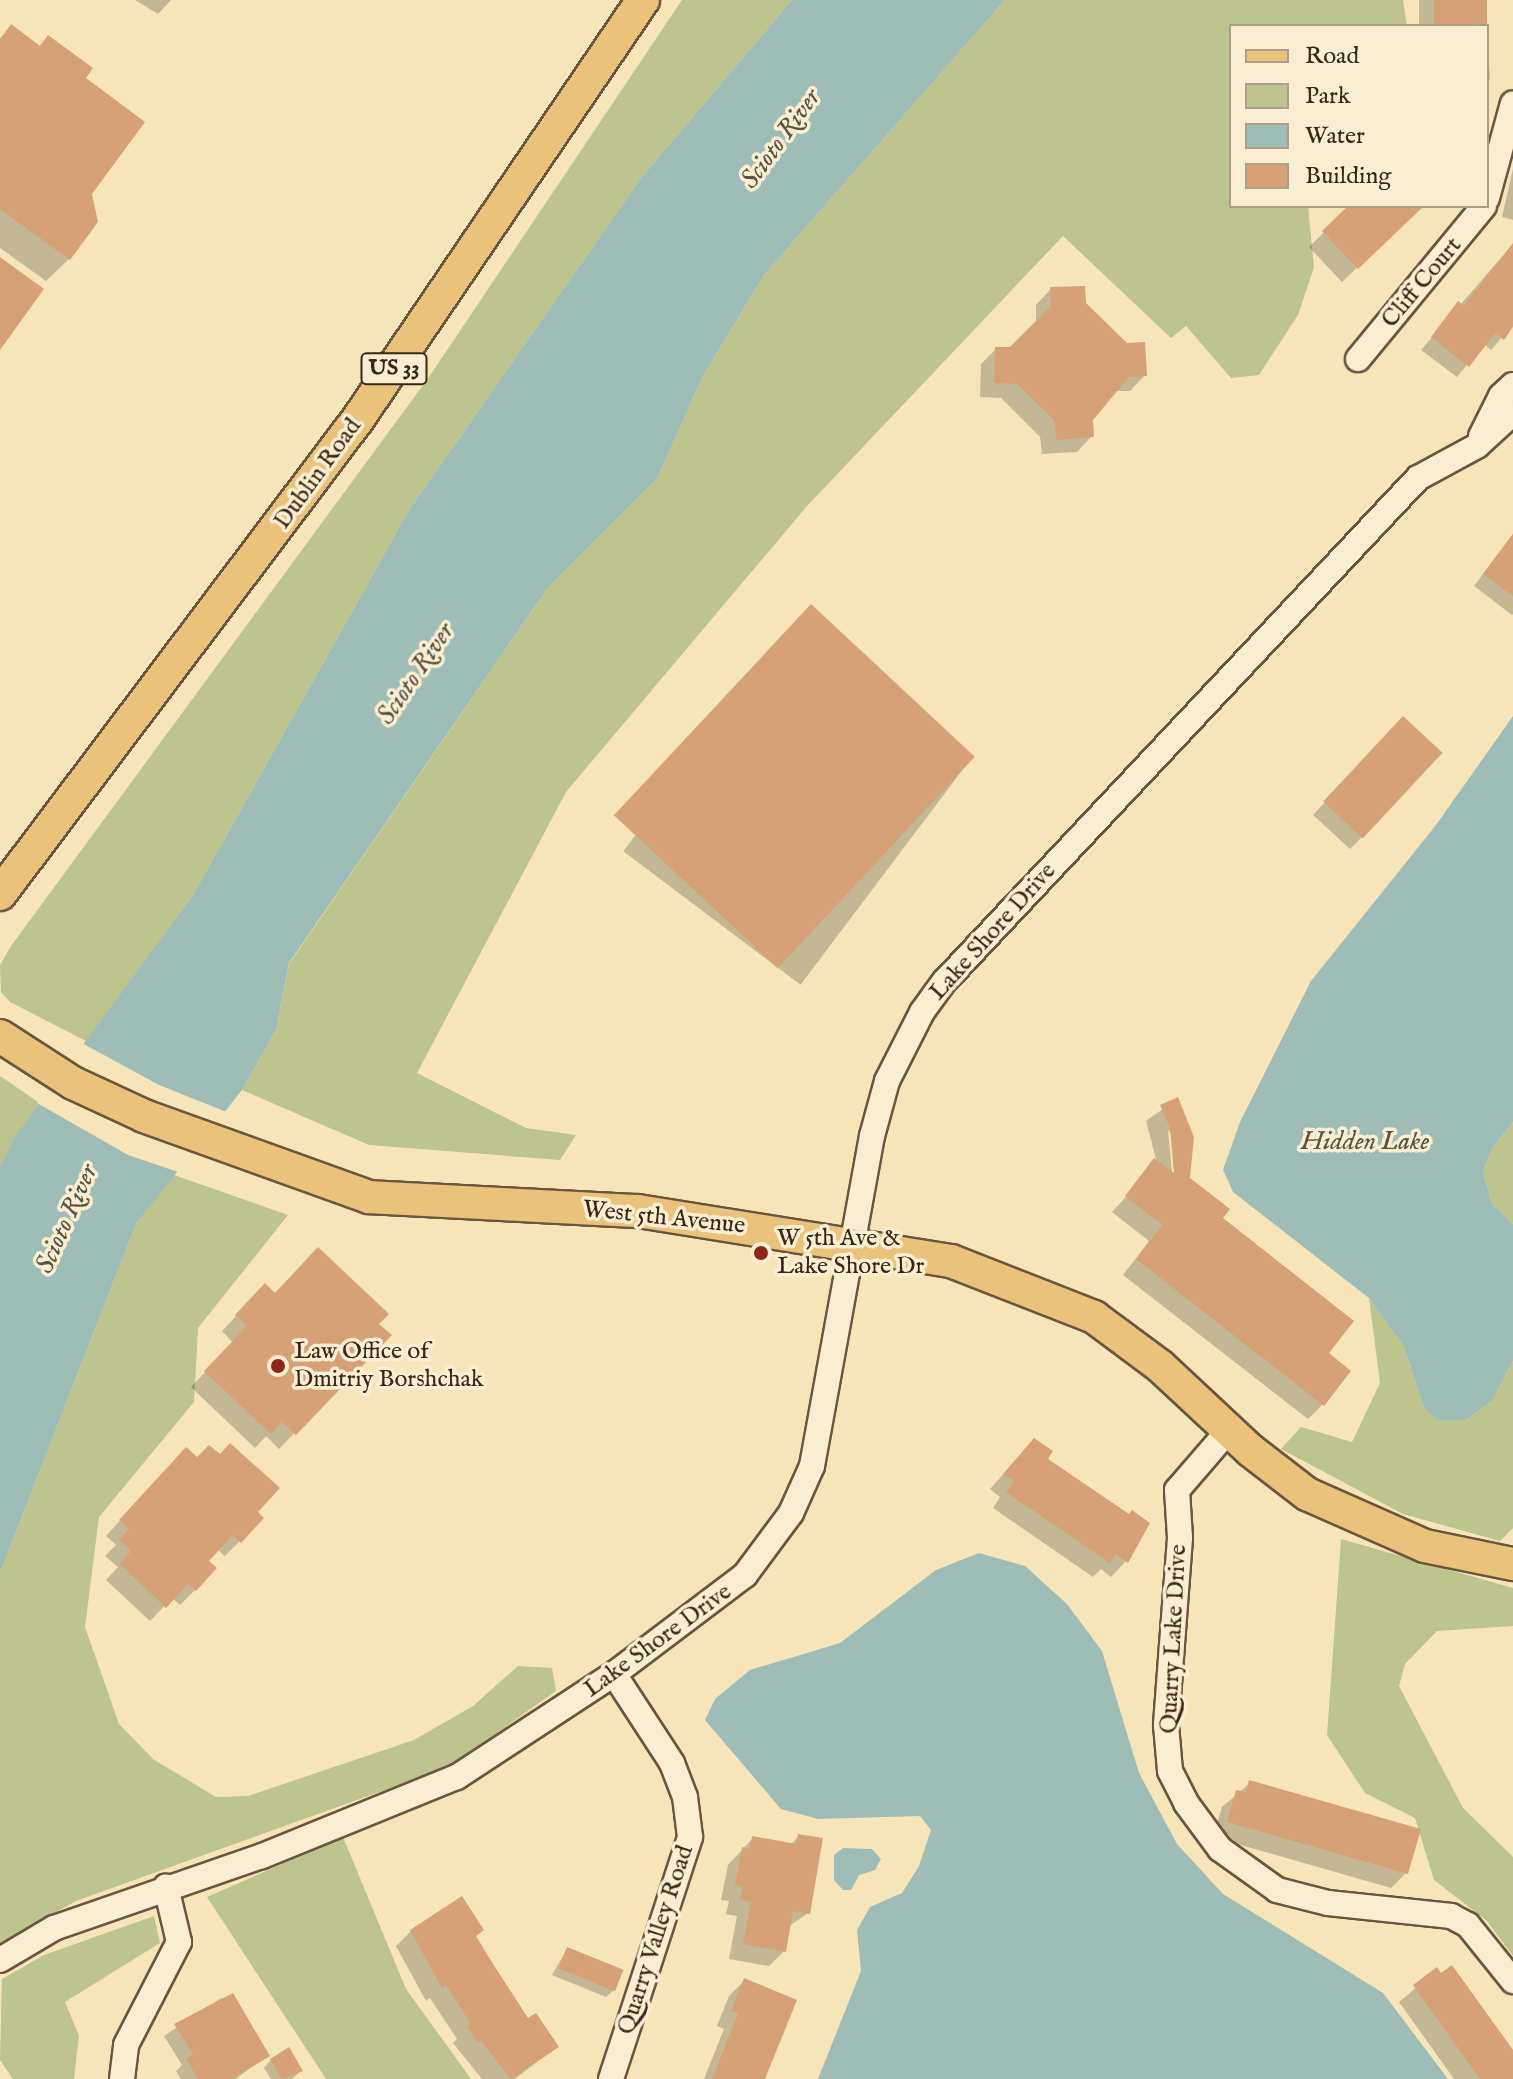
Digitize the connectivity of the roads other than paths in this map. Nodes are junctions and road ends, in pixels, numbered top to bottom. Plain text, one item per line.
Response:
1 (643, 0) edge
2 (1513, 103) edge
3 (1489, 191) edge
4 (1482, 208) edge
5 (1358, 359) dead end
6 (1513, 385) edge
7 (1513, 413) edge
8 (1477, 446) junction
9 (0, 894) edge
10 (2, 1038) edge
11 (852, 1241) junction
12 (1228, 1431) junction
13 (1513, 1564) edge
14 (614, 1674) junction
15 (166, 1887) junction
16 (0, 1960) edge
17 (1513, 1981) edge
18 (122, 2079) edge
19 (611, 2079) edge

1 - 9 main road, Dublin Road / US 33
2 - 3 street
4 - 5 street, Cliff Court
6 - 8 street
7 - 8 street, Lake Shore Drive
8 - 11 street, Lake Shore Drive
10 - 11 main road, West 5th Avenue
11 - 12 main road, West 5th Avenue
11 - 14 street, Lake Shore Drive
12 - 13 main road, West 5th Avenue
12 - 17 street, Quarry Lake Drive
14 - 15 street, Lake Shore Drive
14 - 19 street, Quarry Valley Road
15 - 16 street, Lake Shore Drive
15 - 18 street

